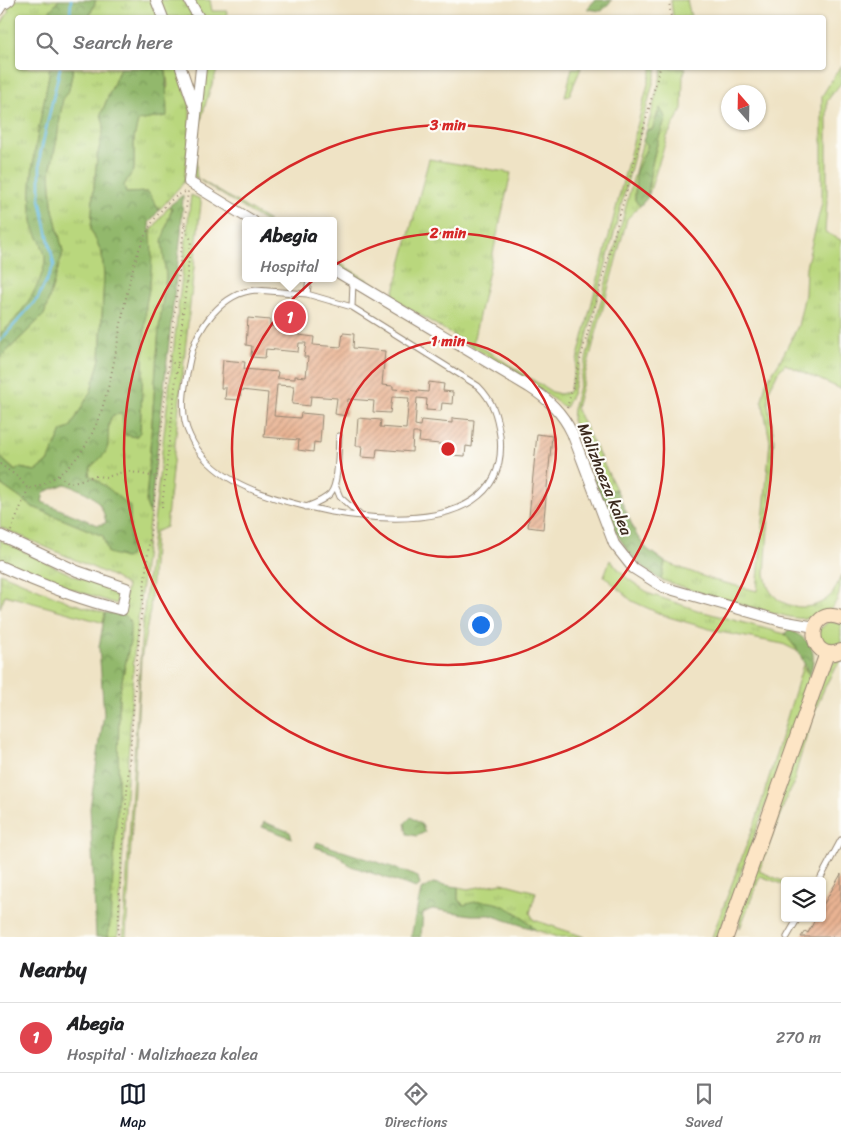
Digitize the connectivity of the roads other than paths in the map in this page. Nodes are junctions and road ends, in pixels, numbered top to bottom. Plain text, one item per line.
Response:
1 (156, 0) edge
2 (189, 0) edge
3 (5, 1) edge
4 (0, 12) edge
5 (162, 15) edge
6 (197, 15) edge
7 (200, 70) edge
8 (201, 70) edge
9 (182, 71) edge
10 (196, 113) junction
11 (246, 217) edge
12 (337, 272) edge
13 (308, 282) edge
14 (353, 282) junction
15 (307, 294) junction
16 (352, 307) junction
17 (339, 436) dead end
18 (335, 485) junction
19 (305, 507) junction
20 (363, 517) junction
21 (5, 533) edge
22 (0, 566) edge
23 (840, 615) edge
24 (815, 627) junction
25 (834, 652) edge
26 (841, 840) edge
27 (821, 877) edge
28 (796, 922) edge
29 (730, 934) edge
30 (787, 937) edge

1 - 5 street
2 - 6 street
3 - 4 lane
7 - 9 street
8 - 10 street
9 - 10 street
10 - 11 street
12 - 14 street, Malizhaeza kalea
13 - 15 lane
14 - 16 lane
14 - 24 street, Malizhaeza kalea
15 - 16 lane
15 - 19 lane
16 - 20 lane
17 - 18 lane
18 - 19 lane
18 - 20 lane
19 - 20 lane
21 - 22 street
23 - 24 street
24 - 25 street
25 - 29 street
26 - 27 lane
28 - 30 lane

